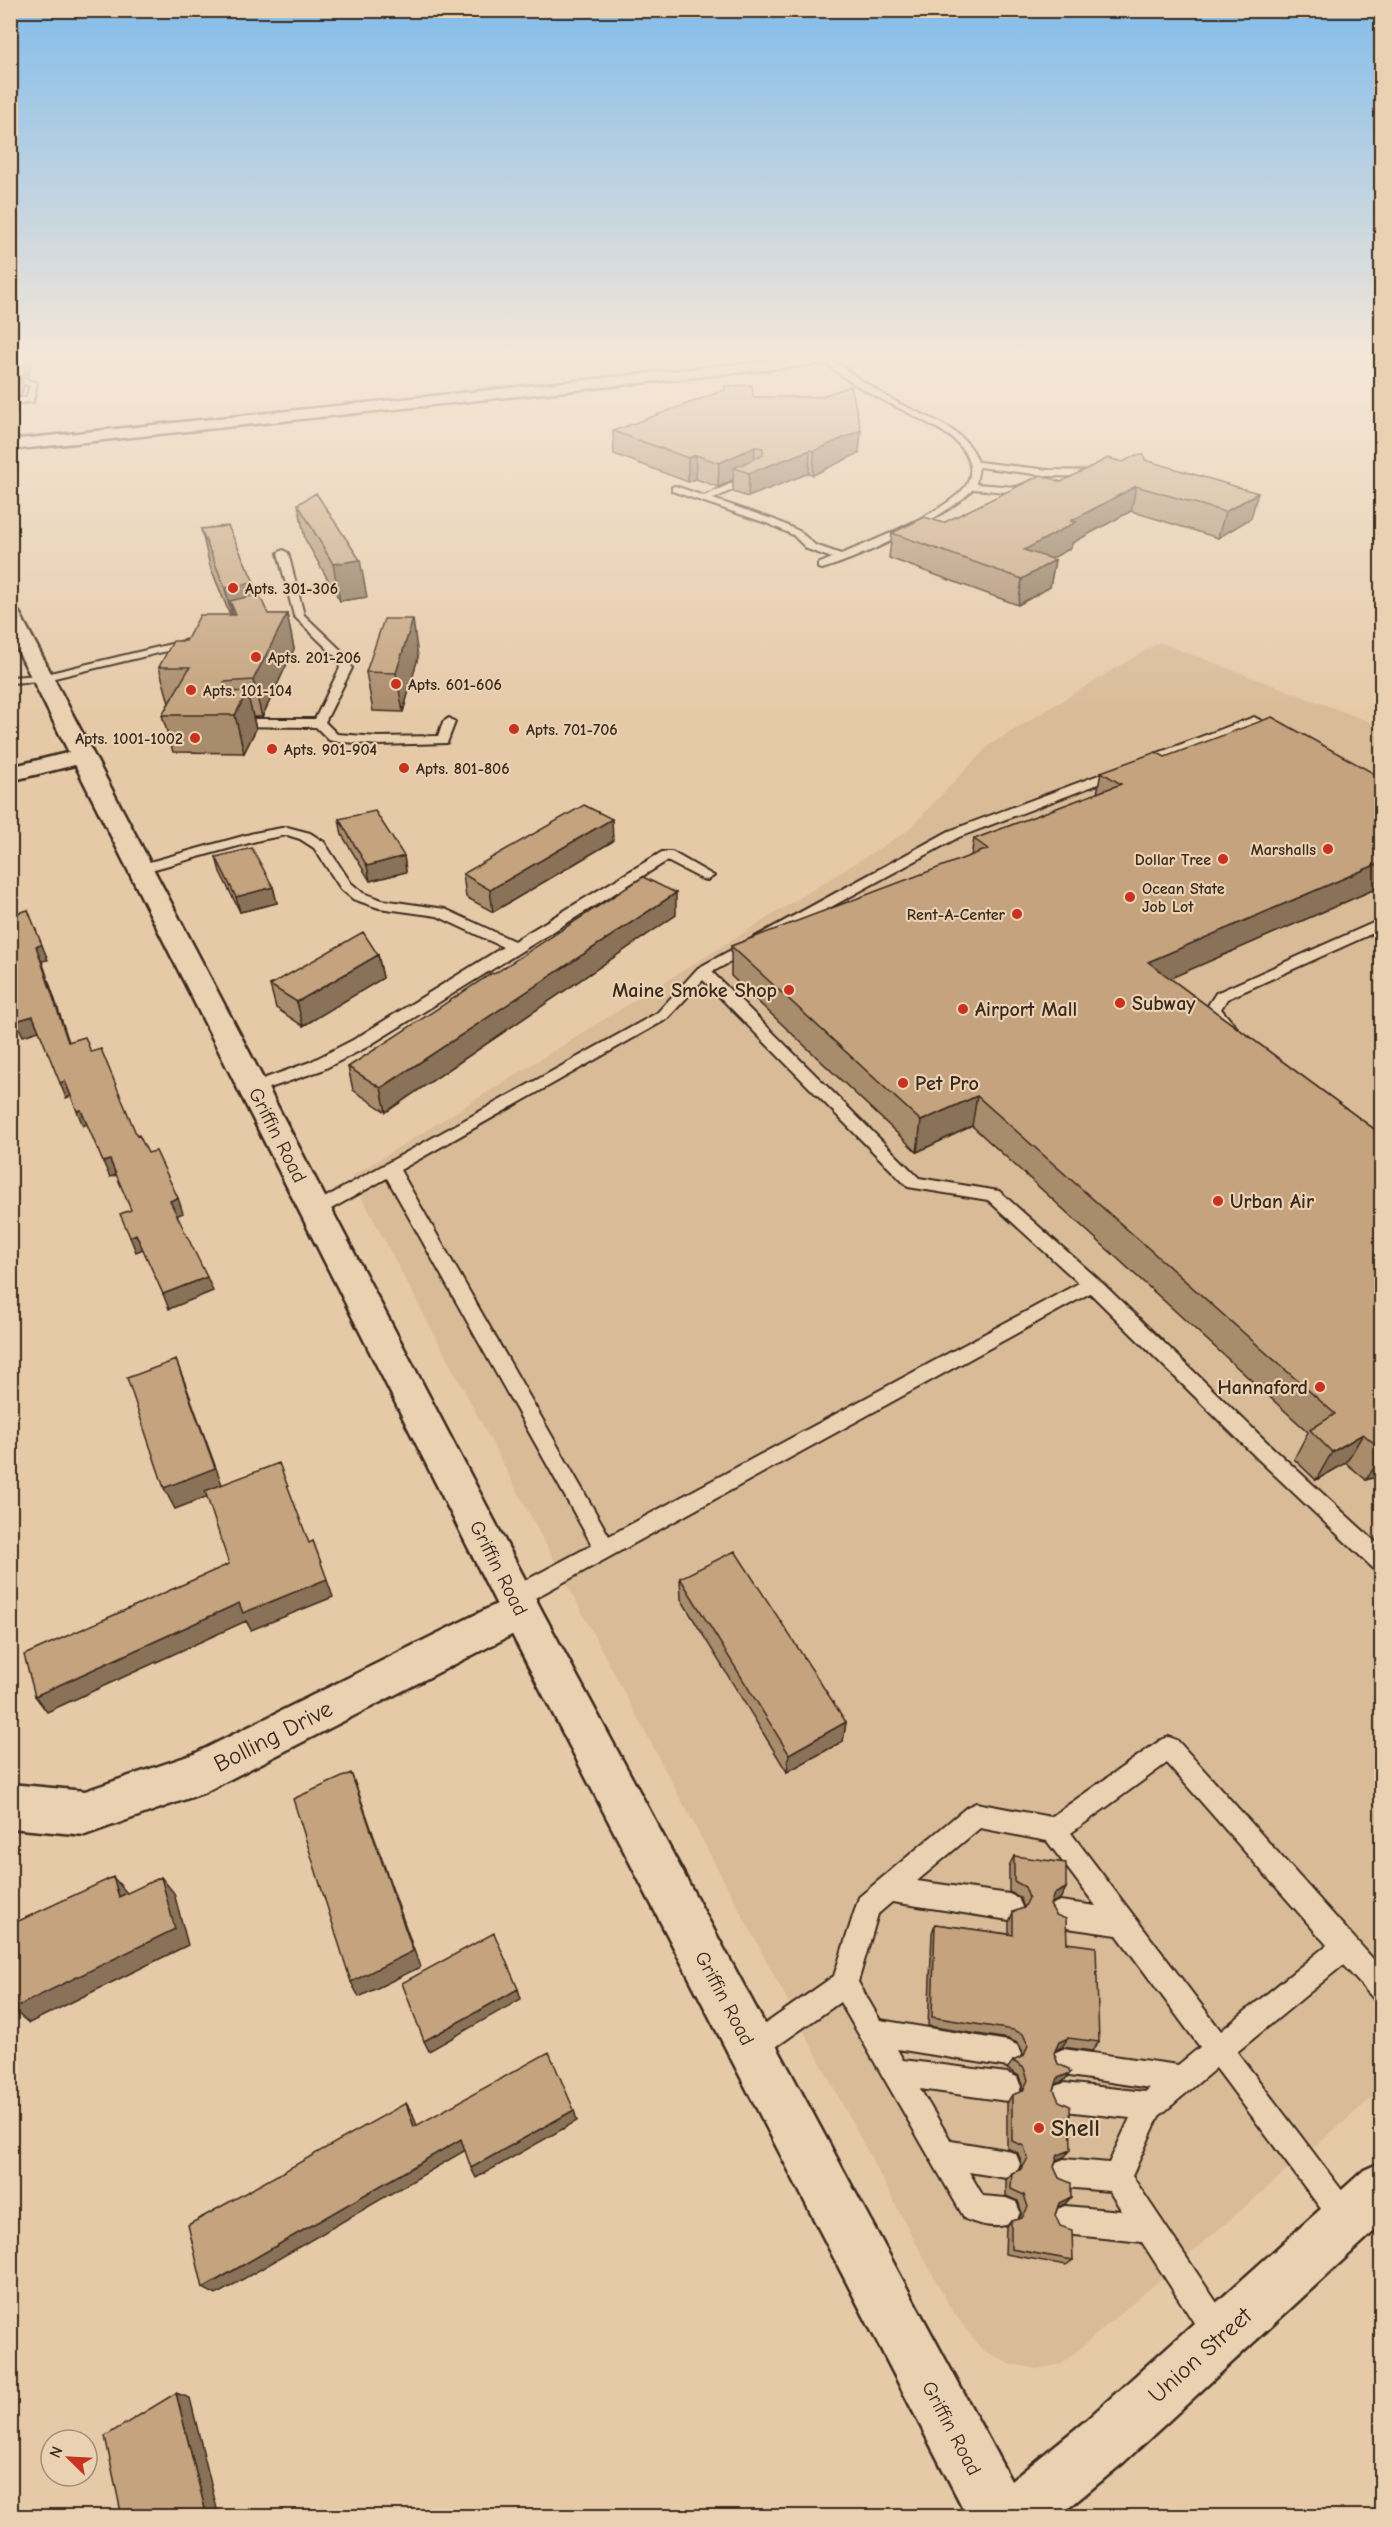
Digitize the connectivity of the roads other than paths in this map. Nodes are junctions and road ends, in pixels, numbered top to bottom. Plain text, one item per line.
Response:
1 (754, 477) edge
2 (973, 477) edge
3 (1035, 477) edge
4 (970, 486) junction
5 (675, 489) dead end
6 (704, 499) junction
7 (283, 553) dead end
8 (842, 558) junction
9 (822, 566) dead end
10 (10, 614) edge
11 (206, 639) edge
12 (42, 678) junction
13 (10, 680) edge
14 (449, 722) dead end
15 (239, 723) edge
16 (319, 723) junction
17 (1286, 736) edge
18 (83, 756) junction
19 (10, 774) edge
20 (140, 870) junction
21 (707, 876) dead end
22 (1377, 930) edge
23 (513, 947) junction
24 (704, 971) junction
25 (1240, 1036) edge
26 (255, 1088) junction
27 (392, 1169) junction
28 (316, 1210) junction
29 (1092, 1284) junction
30 (606, 1550) junction
31 (1382, 1562) edge
32 (517, 1604) junction
33 (10, 1806) edge
34 (1054, 1830) junction
35 (887, 1889) junction
36 (1009, 1907) dead end
37 (1060, 1914) edge
38 (1123, 1923) junction
39 (1345, 1947) junction
40 (844, 1984) junction
41 (1382, 1989) edge
42 (872, 2032) junction
43 (751, 2049) junction
44 (1219, 2050) junction
45 (1008, 2054) dead end
46 (1063, 2062) dead end
47 (895, 2072) junction
48 (1183, 2079) junction
49 (1007, 2087) dead end
50 (1064, 2097) dead end
51 (1149, 2106) junction
52 (943, 2154) junction
53 (1006, 2164) dead end
54 (1064, 2173) dead end
55 (1117, 2178) junction
56 (1364, 2204) edge
57 (1006, 2212) dead end
58 (1065, 2220) dead end
59 (1150, 2228) junction
60 (1221, 2336) junction
61 (998, 2517) edge
62 (1014, 2517) edge

1 - 6 lane
2 - 4 lane
3 - 4 lane
4 - 8 lane
5 - 6 lane
6 - 8 lane
7 - 16 lane
8 - 9 lane
10 - 12 main road, Griffin Road
11 - 12 lane
12 - 13 lane
12 - 18 main road, Griffin Road
14 - 16 lane
15 - 16 lane
17 - 24 lane
18 - 19 main road
18 - 20 main road, Griffin Road
20 - 23 lane
20 - 26 main road, Griffin Road
21 - 23 lane
22 - 25 lane
23 - 26 lane
24 - 27 lane
24 - 29 lane
26 - 28 main road, Griffin Road
27 - 28 lane
27 - 30 lane
28 - 32 main road, Griffin Road
29 - 30 lane
29 - 31 lane
30 - 32 lane
32 - 33 main road, Bolling Drive
32 - 43 main road, Griffin Road
34 - 35 lane
34 - 38 lane
34 - 39 lane
35 - 36 lane
35 - 40 lane
37 - 38 lane
38 - 44 lane
39 - 41 lane
39 - 44 lane
40 - 42 lane
40 - 43 lane
42 - 45 lane
42 - 47 lane
43 - 61 main road, Griffin Road
44 - 48 lane
44 - 56 lane
46 - 48 lane
47 - 49 lane
47 - 52 lane
48 - 51 lane
50 - 51 lane
51 - 55 lane
52 - 53 lane
52 - 57 lane
54 - 55 lane
55 - 59 lane
56 - 60 main road, Union Street
58 - 59 lane
59 - 60 lane
60 - 62 main road, Union Street

